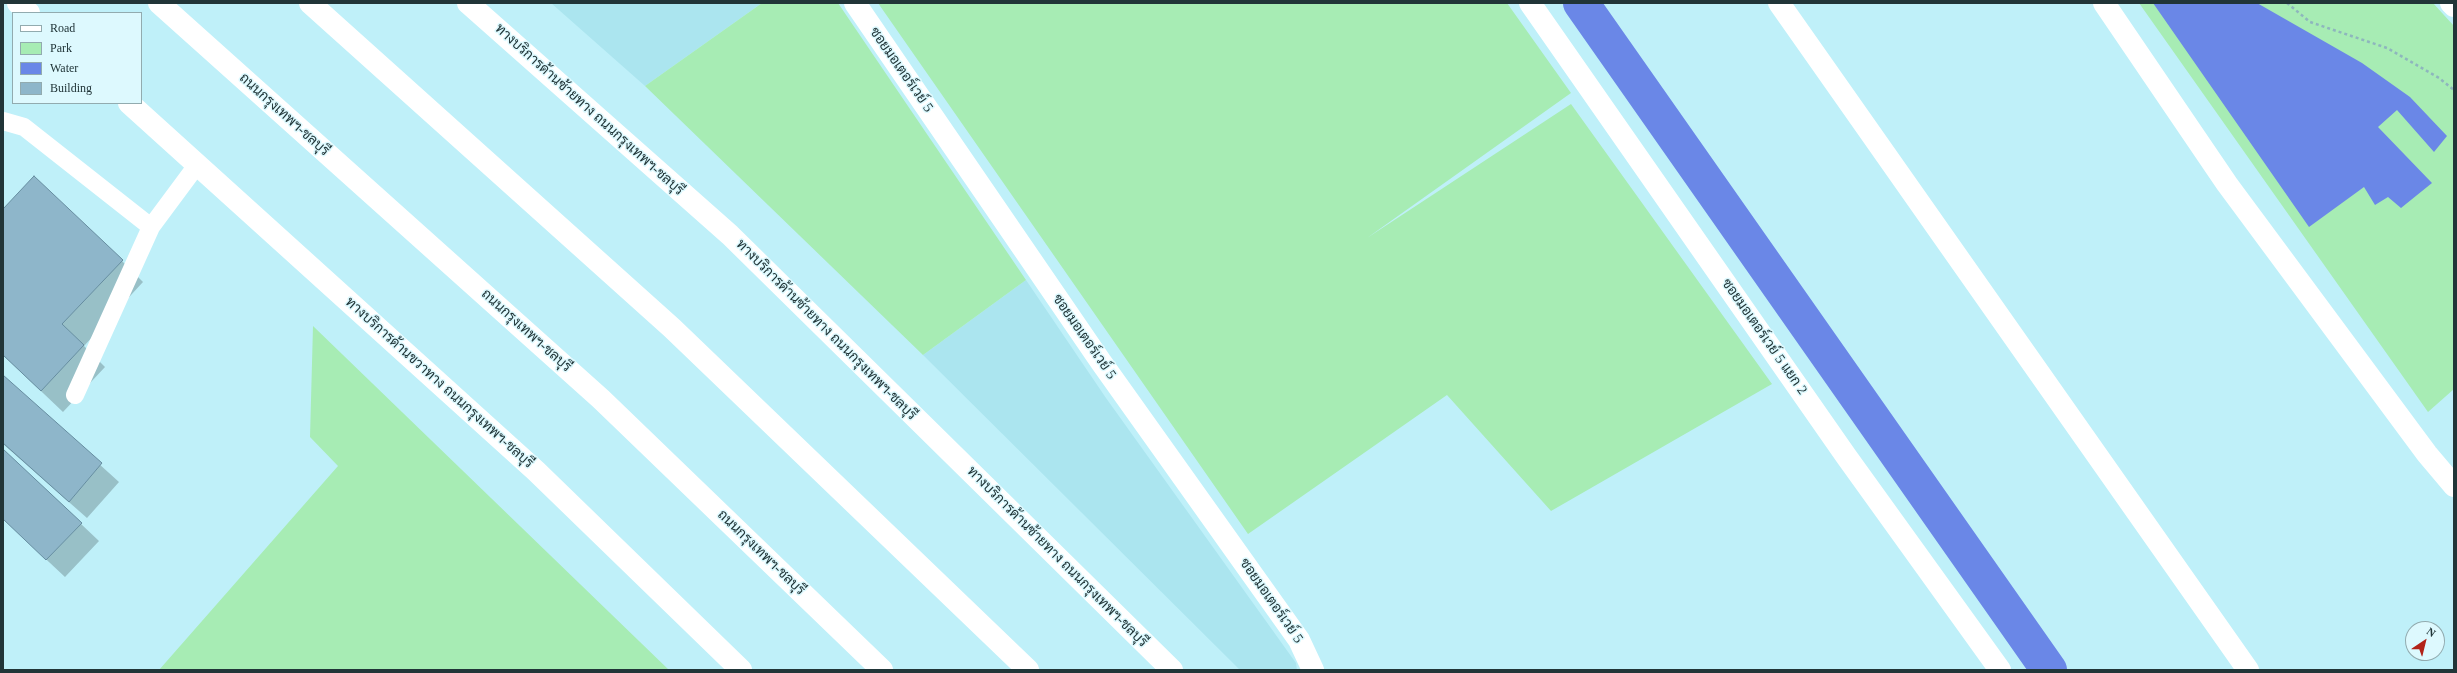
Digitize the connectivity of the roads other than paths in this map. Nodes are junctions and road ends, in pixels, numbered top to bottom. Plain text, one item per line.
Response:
1 (18, 3) edge
2 (159, 3) edge
3 (310, 3) edge
4 (468, 3) edge
5 (855, 3) edge
6 (1530, 3) edge
7 (1779, 3) edge
8 (2104, 3) edge
9 (2451, 3) edge
10 (2454, 6) edge
11 (28, 12) edge
12 (130, 104) edge
13 (3, 122) edge
14 (197, 165) junction
15 (152, 227) junction
16 (75, 395) dead end
17 (2454, 486) edge
18 (741, 670) edge
19 (882, 670) edge
20 (1028, 670) edge
21 (1172, 670) edge
22 (1313, 670) edge
23 (2000, 670) edge
24 (2248, 670) edge

1 - 11 main road
2 - 19 main road, ถนนกรุงเทพฯ-ชลบุรี
3 - 20 main road
4 - 21 main road, ทางบริการด้านซ้ายทาง ถนนกรุงเทพฯ-ชลบุรี
5 - 22 main road, ซอยมอเตอร์เวย์ 5
6 - 23 main road, ซอยมอเตอร์เวย์ 5 แยก 2
7 - 24 main road
8 - 17 main road
9 - 10 main road
12 - 14 main road, ทางบริการด้านขวาทาง ถนนกรุงเทพฯ-ชลบุรี
13 - 15 lane
14 - 15 lane
14 - 18 main road, ทางบริการด้านขวาทาง ถนนกรุงเทพฯ-ชลบุรี
15 - 16 lane

